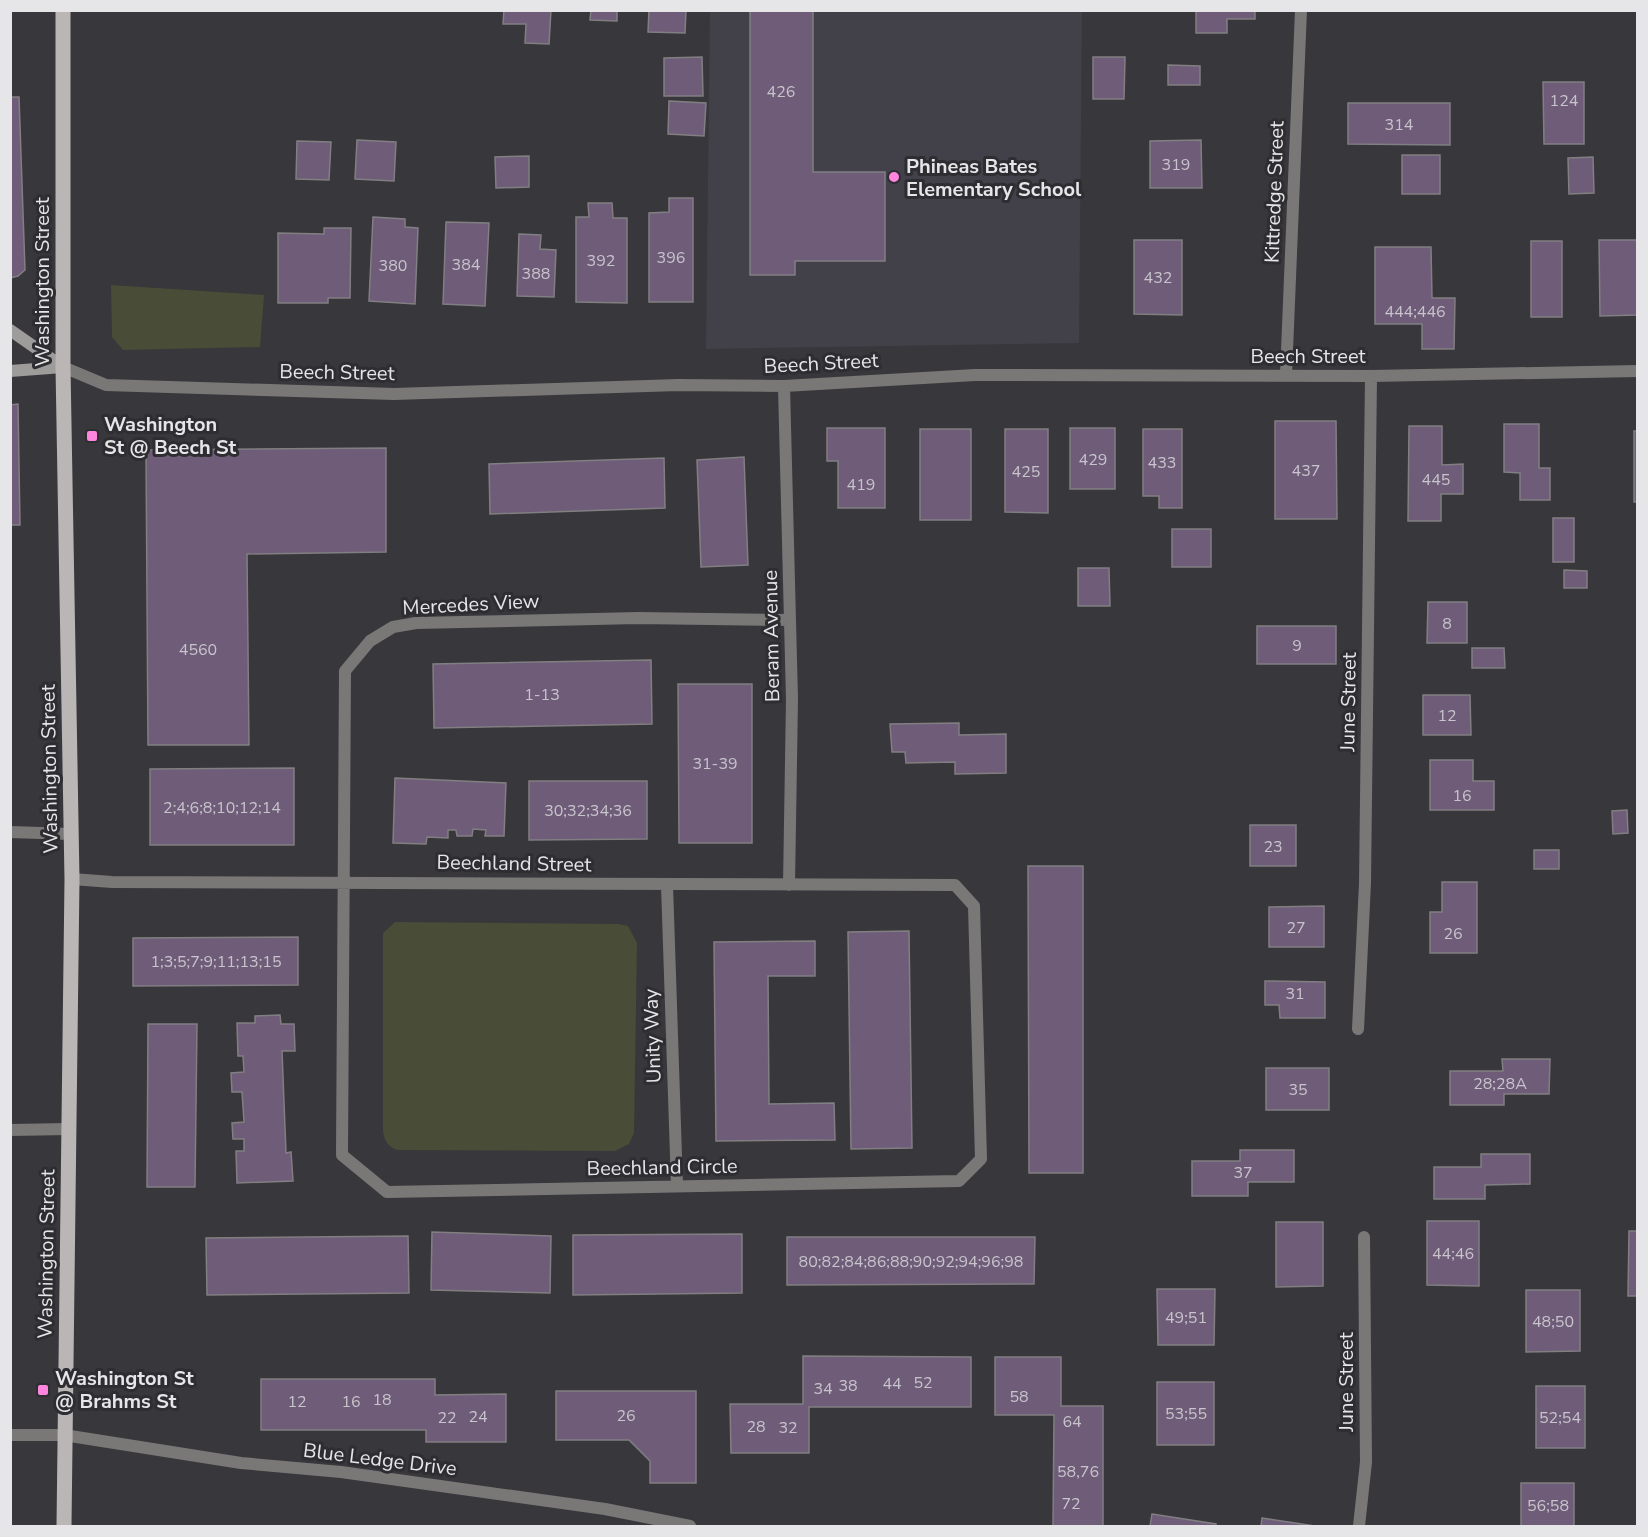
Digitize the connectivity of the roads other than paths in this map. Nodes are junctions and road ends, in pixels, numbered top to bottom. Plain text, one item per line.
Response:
1 (63, 10) edge
2 (1302, 11) edge
3 (10, 330) edge
4 (63, 367) junction
5 (10, 371) edge
6 (1638, 371) edge
7 (1286, 375) junction
8 (1371, 376) junction
9 (784, 386) junction
10 (790, 620) junction
11 (10, 831) edge
12 (71, 834) junction
13 (72, 879) junction
14 (342, 881) junction
15 (667, 885) junction
16 (789, 885) junction
17 (955, 885) joint
18 (1358, 1029) dead end
19 (69, 1129) junction
20 (10, 1130) edge
21 (677, 1186) junction
22 (1364, 1237) dead end
23 (10, 1435) edge
24 (64, 1435) junction
25 (64, 1527) edge
26 (690, 1527) edge
27 (1359, 1527) edge

1 - 4 main road, Washington Street
2 - 7 street, Kittredge Street
3 - 4 street
4 - 5 street, Beech Street
4 - 9 street, Beech Street
4 - 12 main road, Washington Street
6 - 8 street, Beech Street
7 - 8 street, Beech Street
7 - 9 street, Beech Street
8 - 18 street, June Street
9 - 10 street, Beram Avenue
10 - 14 street, Mercedes View
10 - 16 street, Beram Avenue
11 - 12 street
12 - 13 main road, Washington Street
13 - 14 street, Beechland Street
13 - 19 main road, Washington Street
14 - 15 street, Beechland Street
14 - 21 street, Beechland Circle
15 - 16 street, Beechland Street
15 - 21 street, Unity Way
16 - 17 street, Beechland Street
17 - 21 street, Beechland Circle
19 - 20 street
19 - 24 main road, Washington Street
22 - 27 street, June Street
23 - 24 street, Blue Ledge Drive
24 - 25 main road, Washington Street
24 - 26 street, Blue Ledge Drive

